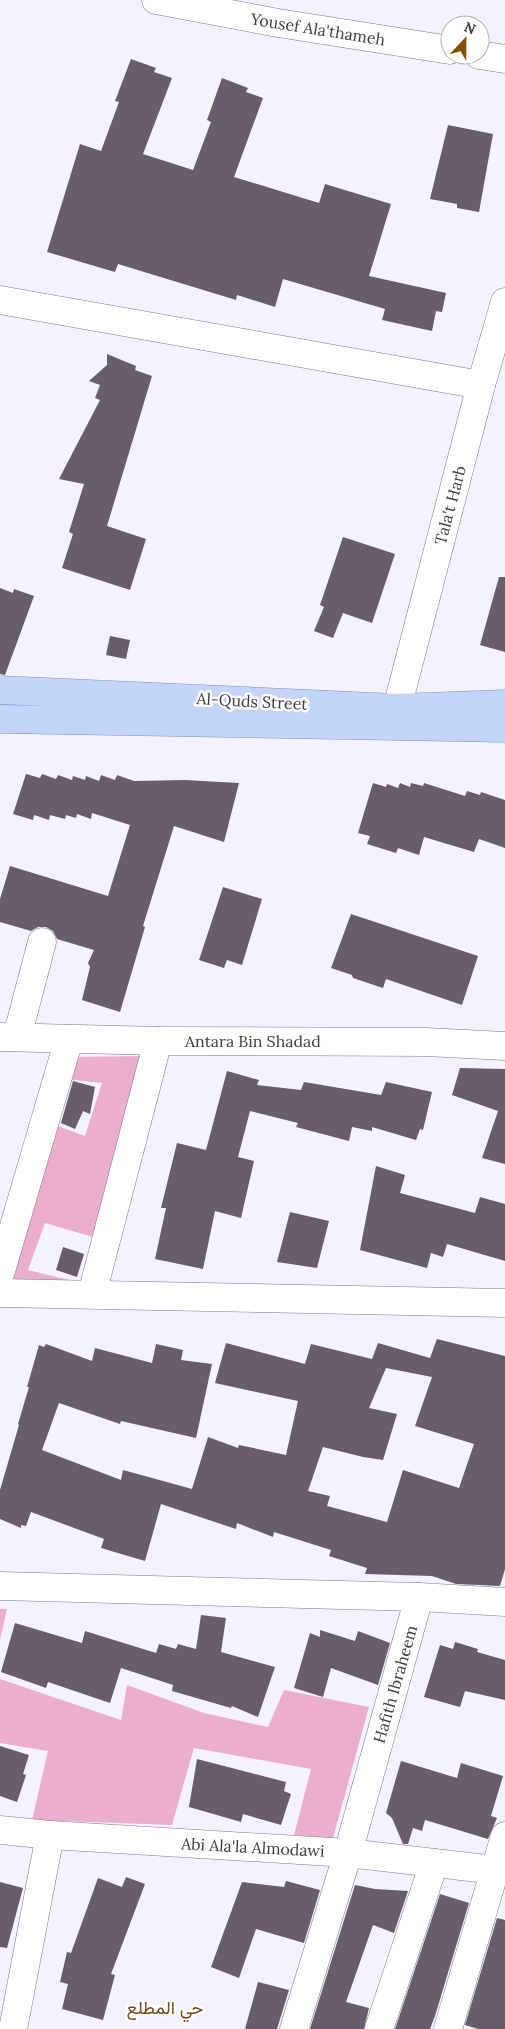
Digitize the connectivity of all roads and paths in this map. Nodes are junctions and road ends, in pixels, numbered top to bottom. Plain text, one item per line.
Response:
1 (156, 0) edge
2 (440, 48) edge
3 (490, 57) edge
4 (505, 59) edge
5 (0, 300) edge
6 (505, 302) edge
7 (481, 386) junction
8 (0, 690) edge
9 (505, 704) edge
10 (397, 708) junction
11 (0, 719) edge
12 (505, 728) edge
13 (42, 942) dead end
14 (8, 1037) edge
15 (69, 1038) junction
16 (158, 1041) junction
17 (505, 1046) edge
18 (0, 1274) edge
19 (0, 1293) edge
20 (92, 1294) junction
21 (505, 1303) edge
22 (0, 1586) edge
23 (419, 1597) junction
24 (505, 1602) edge
25 (0, 1830) edge
26 (50, 1835) junction
27 (505, 1836) edge
28 (348, 1853) junction
29 (434, 1863) junction
30 (500, 1871) edge
31 (12, 2029) edge
32 (294, 2029) edge
33 (380, 2029) edge
34 (448, 2029) edge

1 - 2 street, Yousef Ala'thameh
3 - 4 street
5 - 7 street
6 - 7 street, Tala't Harb
7 - 10 street, Tala't Harb
8 - 10 main road, Al-Quds Street
9 - 10 main road, Al-Quds Street
11 - 12 main road
13 - 14 street
14 - 15 street, Antara Bin Shadad
15 - 16 street, Antara Bin Shadad
15 - 18 street
16 - 17 street, Antara Bin Shadad
16 - 20 street
19 - 20 street
20 - 21 street
22 - 23 street
23 - 24 street
23 - 28 street, Hafith Ibraheem
25 - 26 street, Abi Ala'la Almodawi
26 - 28 street, Abi Ala'la Almodawi
26 - 31 street
27 - 30 street
28 - 29 street, Abi Ala'la Almodawi
28 - 32 street, Hafith Ibraheem
29 - 30 street, Abi Ala'la Almodawi
29 - 33 street
30 - 34 street

